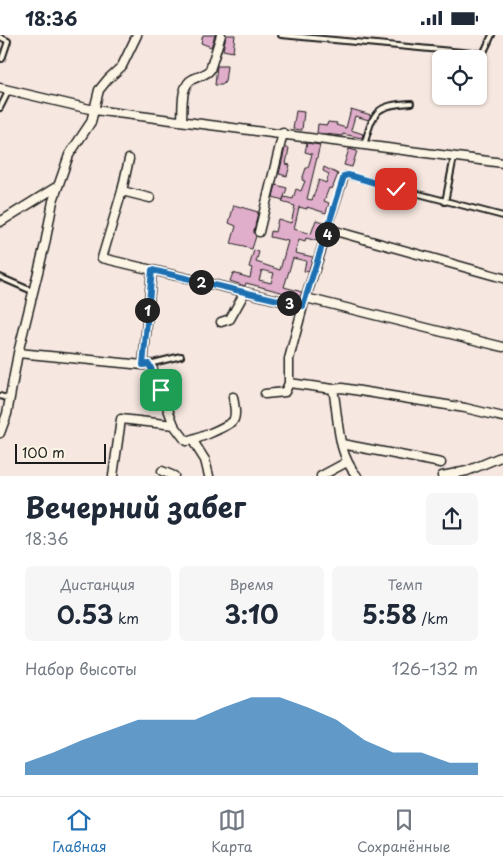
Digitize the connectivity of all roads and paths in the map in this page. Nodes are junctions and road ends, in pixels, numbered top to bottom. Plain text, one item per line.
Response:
1 (137, 35) edge
2 (221, 35) edge
3 (281, 35) edge
4 (492, 35) edge
5 (0, 37) edge
6 (2, 59) dead end
7 (0, 88) edge
8 (9, 90) junction
9 (411, 103) dead end
10 (0, 108) edge
11 (94, 110) junction
12 (182, 120) junction
13 (283, 133) junction
14 (364, 145) junction
15 (454, 157) junction
16 (128, 159) dead end
17 (503, 163) edge
18 (58, 186) junction
19 (122, 191) junction
20 (150, 198) dead end
21 (445, 202) junction
22 (503, 216) edge
23 (0, 222) edge
24 (328, 229) junction
25 (259, 232) dead end
26 (152, 270) junction
27 (0, 277) edge
28 (503, 278) edge
29 (32, 291) junction
30 (245, 292) junction
31 (306, 297) junction
32 (303, 306) junction
33 (222, 323) dead end
34 (503, 347) edge
35 (18, 353) junction
36 (181, 356) dead end
37 (146, 365) junction
38 (289, 383) junction
39 (333, 389) junction
40 (265, 394) dead end
41 (0, 396) edge
42 (234, 397) dead end
43 (10, 399) junction
44 (503, 417) edge
45 (174, 425) junction
46 (0, 433) edge
47 (193, 441) junction
48 (342, 444) junction
49 (503, 455) edge
50 (347, 462) junction
51 (441, 463) dead end
52 (162, 471) dead end
53 (113, 476) edge
54 (174, 476) edge
55 (209, 476) edge
56 (320, 476) edge
57 (357, 476) edge
58 (442, 476) edge

1 - 11 street
2 - 12 street
3 - 4 lane
5 - 6 lane
7 - 8 street
8 - 10 lane
8 - 11 street
9 - 14 lane
11 - 12 street
11 - 18 street
12 - 13 street
13 - 14 street
13 - 25 street
14 - 15 street
15 - 17 street
15 - 21 lane
16 - 19 street
18 - 23 street
18 - 29 street
19 - 20 street
19 - 26 street
21 - 22 lane
21 - 24 lane
24 - 28 street
24 - 31 street
26 - 30 street
26 - 37 street
27 - 29 lane
29 - 35 street
30 - 32 street
30 - 33 street
31 - 32 street
31 - 34 street
32 - 38 street
35 - 37 street
35 - 43 street
36 - 37 lane
37 - 45 street
38 - 39 street
38 - 40 street
39 - 44 street
39 - 48 street
41 - 43 lane
42 - 47 street
43 - 46 street
45 - 47 street
45 - 53 street
47 - 55 street
48 - 50 street
48 - 51 street
49 - 58 street
50 - 56 street
50 - 57 street
52 - 54 street

